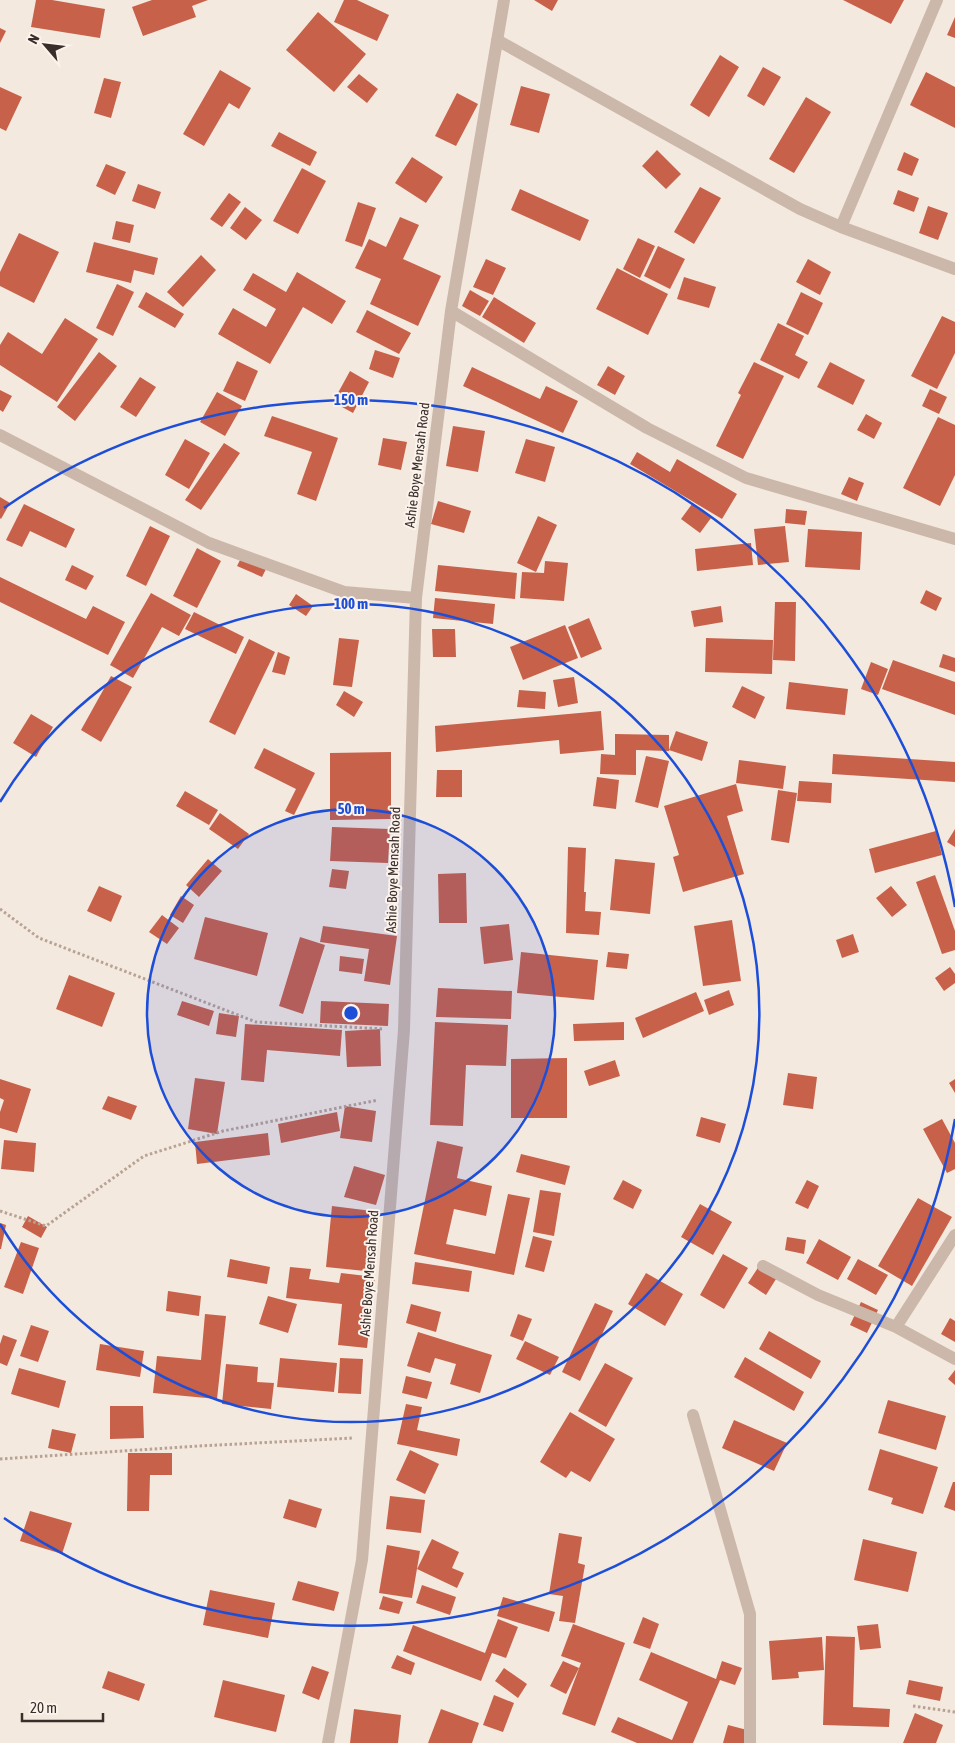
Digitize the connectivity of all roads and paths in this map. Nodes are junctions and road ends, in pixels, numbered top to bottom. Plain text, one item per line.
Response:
1 (504, 0) edge
2 (937, 0) edge
3 (498, 40) junction
4 (841, 228) junction
5 (955, 269) edge
6 (451, 311) junction
7 (0, 435) edge
8 (955, 539) edge
9 (416, 598) junction
10 (0, 909) edge
11 (404, 1030) junction
12 (398, 1096) junction
13 (0, 1210) edge
14 (955, 1235) edge
15 (763, 1266) dead end
16 (896, 1327) junction
17 (955, 1359) edge
18 (693, 1415) dead end
19 (371, 1437) junction
20 (0, 1459) edge
21 (913, 1706) dead end
22 (955, 1712) edge
23 (328, 1743) edge
24 (750, 1743) edge

1 - 3 street, Ashie Boye Mensah Road
2 - 4 street
3 - 4 street
3 - 6 street, Ashie Boye Mensah Road
4 - 5 street
6 - 8 street
6 - 9 street, Ashie Boye Mensah Road
7 - 9 street
9 - 11 street, Ashie Boye Mensah Road
10 - 11 path
11 - 12 street, Ashie Boye Mensah Road
12 - 13 path
12 - 19 street, Ashie Boye Mensah Road
14 - 16 street
15 - 16 street
16 - 17 street
18 - 24 street
19 - 20 path
19 - 23 street, Ashie Boye Mensah Road
21 - 22 path

